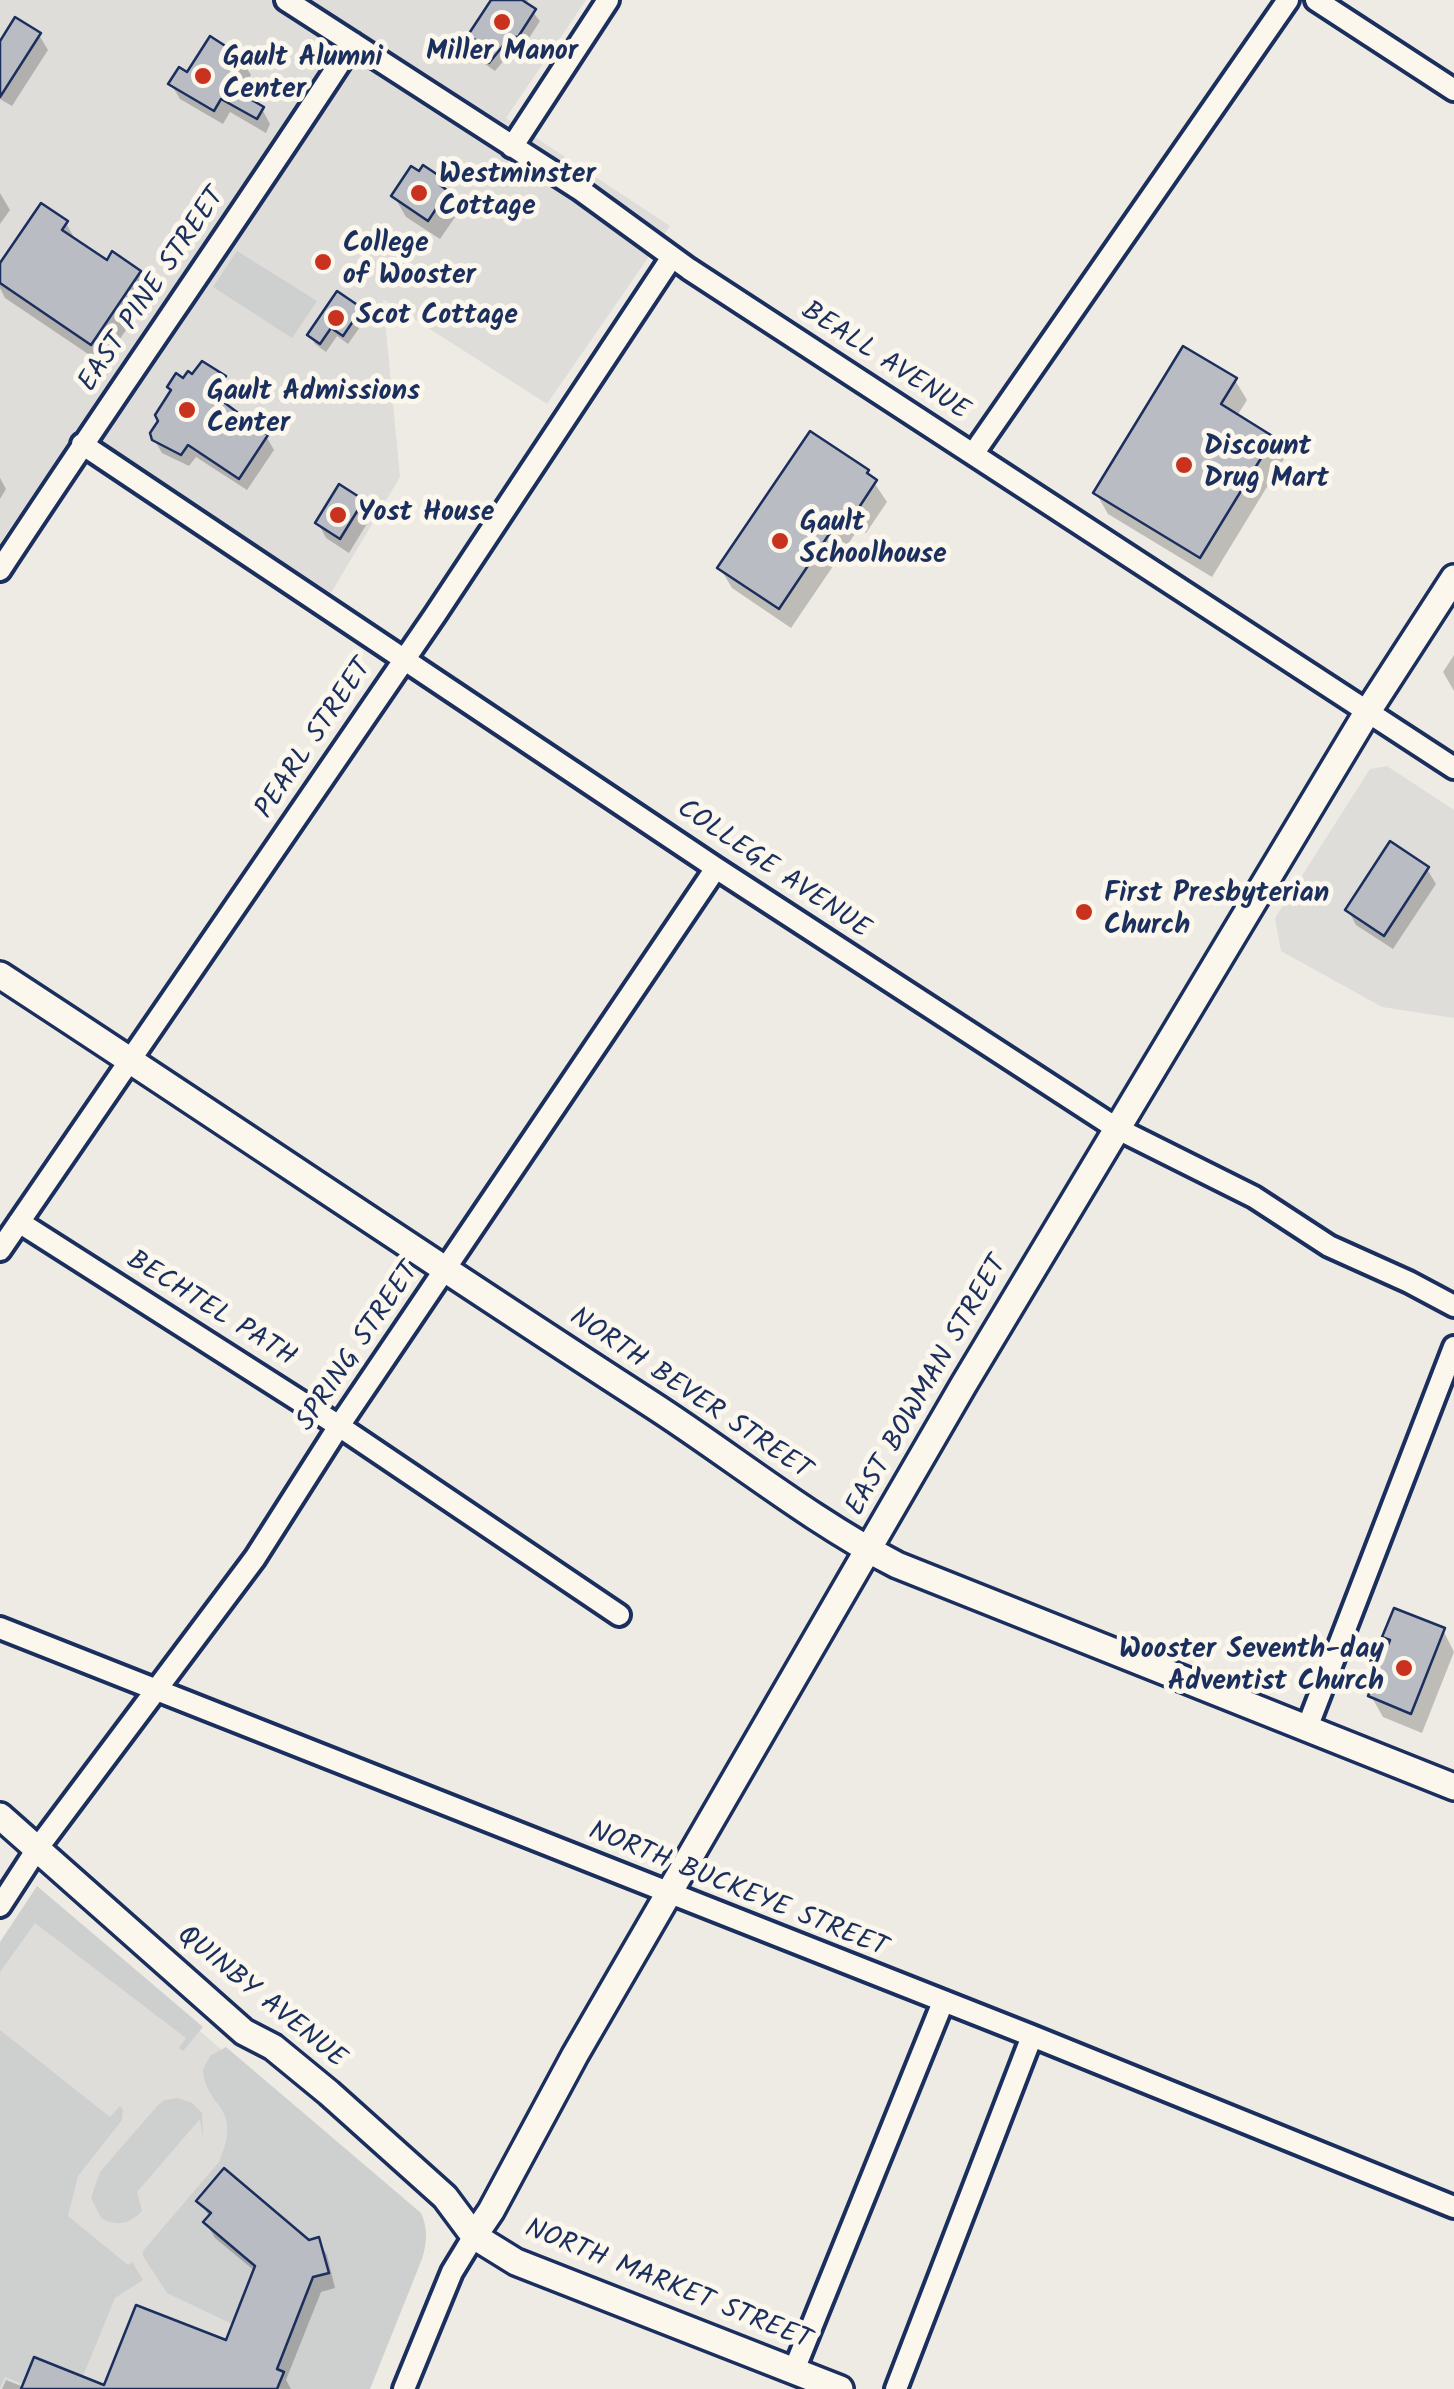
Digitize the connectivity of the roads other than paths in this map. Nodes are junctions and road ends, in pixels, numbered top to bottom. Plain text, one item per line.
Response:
1 (286, 0) edge
2 (608, 0) edge
3 (1288, 0) edge
4 (1316, 0) edge
5 (353, 42) junction
6 (1454, 90) edge
7 (512, 147) junction
8 (672, 258) junction
9 (82, 444) junction
10 (974, 454) junction
11 (0, 570) edge
12 (1454, 578) edge
13 (404, 659) junction
14 (1368, 710) junction
15 (1454, 768) edge
16 (716, 868) junction
17 (0, 975) edge
18 (130, 1060) junction
19 (1116, 1128) junction
20 (19, 1222) junction
21 (0, 1250) edge
22 (445, 1272) junction
23 (1454, 1306) edge
24 (1454, 1347) edge
25 (339, 1426) junction
26 (869, 1550) junction
27 (619, 1615) dead end
28 (0, 1628) edge
29 (158, 1690) junction
30 (1307, 1728) junction
31 (1454, 1787) edge
32 (0, 1816) edge
33 (37, 1850) junction
34 (659, 1889) junction
35 (0, 1906) edge
36 (943, 2002) junction
37 (1032, 2036) junction
38 (1454, 2207) edge
39 (474, 2236) junction
40 (794, 2370) junction
41 (404, 2389) edge
42 (840, 2389) edge
43 (896, 2389) edge

1 - 5 street, BEALL AVENUE
2 - 7 street
3 - 10 street
4 - 6 street
5 - 7 street, BEALL AVENUE
5 - 9 street, EAST PINE STREET
7 - 8 street, BEALL AVENUE
8 - 10 street, BEALL AVENUE
8 - 13 street, PEARL STREET
9 - 11 street, EAST PINE STREET
9 - 13 street, COLLEGE AVENUE
10 - 14 street, BEALL AVENUE
12 - 14 main road, EAST BOWMAN STREET
13 - 16 street, COLLEGE AVENUE
13 - 18 street, PEARL STREET
14 - 15 street, BEALL AVENUE
14 - 19 main road, EAST BOWMAN STREET
16 - 19 street, COLLEGE AVENUE
16 - 22 street, SPRING STREET
17 - 18 main road, NORTH BEVER STREET
18 - 20 street, PEARL STREET
18 - 22 main road, NORTH BEVER STREET
19 - 23 street, COLLEGE AVENUE
19 - 26 main road, EAST BOWMAN STREET
20 - 21 street, PEARL STREET
20 - 25 street, BECHTEL PATH
22 - 25 street, SPRING STREET
22 - 26 main road, NORTH BEVER STREET
24 - 30 street
25 - 27 street, BECHTEL PATH
25 - 29 street, SPRING STREET
26 - 30 main road, NORTH BEVER STREET
26 - 34 main road, EAST BOWMAN STREET
28 - 29 street, NORTH BUCKEYE STREET
29 - 33 street, SPRING STREET
29 - 34 street, NORTH BUCKEYE STREET
30 - 31 main road, NORTH BEVER STREET
32 - 33 main road, QUINBY AVENUE
33 - 35 street, SPRING STREET
33 - 39 main road, QUINBY AVENUE
34 - 36 street, NORTH BUCKEYE STREET
34 - 39 main road, EAST BOWMAN STREET
36 - 37 street, NORTH BUCKEYE STREET
36 - 40 street
37 - 38 street, NORTH BUCKEYE STREET
37 - 43 street
39 - 40 main road, NORTH MARKET STREET
39 - 41 street
40 - 42 main road, NORTH MARKET STREET

